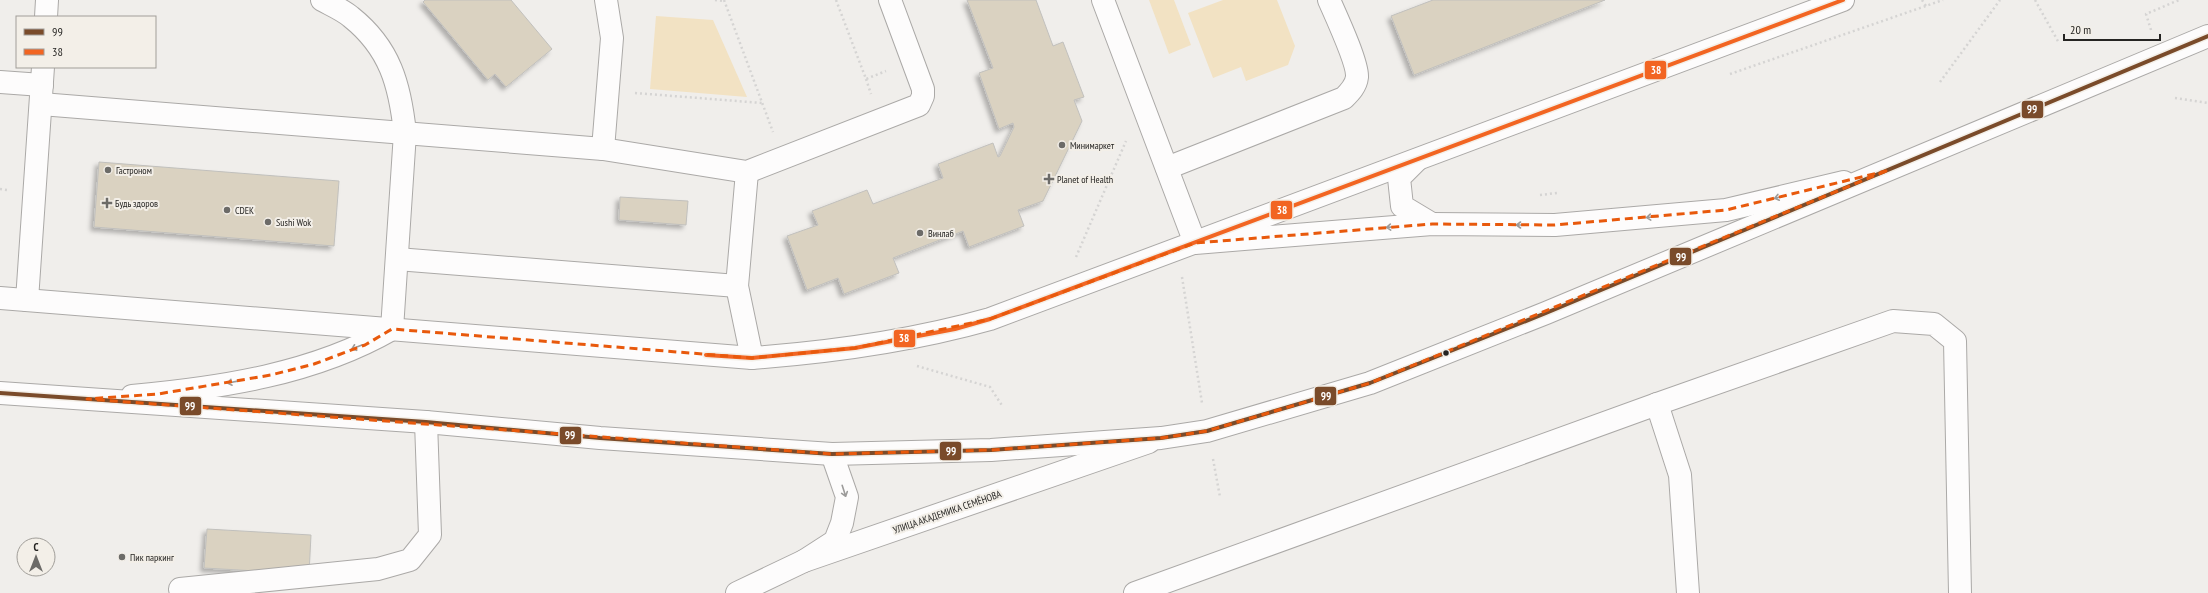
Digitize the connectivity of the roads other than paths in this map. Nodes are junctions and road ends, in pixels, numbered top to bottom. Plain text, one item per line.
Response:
1 (47, 0) edge
2 (322, 0) edge
3 (606, 0) edge
4 (890, 0) edge
5 (1104, 0) edge
6 (1329, 0) edge
7 (1843, 0) edge
8 (46, 16) edge
9 (2208, 36) edge
10 (0, 82) edge
11 (42, 85) edge
12 (405, 133) junction
13 (603, 149) junction
14 (1418, 160) junction
15 (1167, 168) junction
16 (1886, 171) junction
17 (747, 172) junction
18 (1432, 224) junction
19 (1187, 246) junction
20 (397, 259) junction
21 (737, 286) junction
22 (0, 298) edge
23 (27, 300) junction
24 (392, 329) junction
25 (752, 358) junction
26 (0, 393) edge
27 (87, 399) junction
28 (1657, 404) junction
29 (426, 422) junction
30 (1161, 438) junction
31 (832, 454) junction
32 (804, 561) junction
33 (180, 589) dead end
34 (737, 593) edge
35 (1135, 593) edge
36 (1688, 593) edge
37 (1960, 593) edge

1 - 8 street
2 - 12 street
3 - 13 street
4 - 17 street
5 - 15 street
6 - 15 street
7 - 14 street
9 - 16 street, УЛИЦА АКАДЕМИКА СЕМЁНОВА
10 - 11 street
11 - 12 street
11 - 23 street
12 - 13 street
12 - 20 street
13 - 17 street
14 - 18 street
14 - 19 street
15 - 19 street
16 -> 18 street
16 - 30 street, УЛИЦА АКАДЕМИКА СЕМЁНОВА
17 - 21 street
18 -> 19 street
19 - 25 street
20 - 21 street
20 - 24 street
21 - 25 street
22 - 23 street
23 - 24 street
24 - 25 street
24 -> 27 street
26 - 27 street
27 - 29 street, УЛИЦА АКАДЕМИКА СЕМЁНОВА
28 - 35 street
28 - 36 street
28 - 37 street
29 - 31 street, УЛИЦА АКАДЕМИКА СЕМЁНОВА
29 - 33 street
30 - 31 street, УЛИЦА АКАДЕМИКА СЕМЁНОВА
30 - 32 street, УЛИЦА АКАДЕМИКА СЕМЁНОВА
31 -> 32 street
32 - 34 street, УЛИЦА АКАДЕМИКА СЕМЁНОВА

